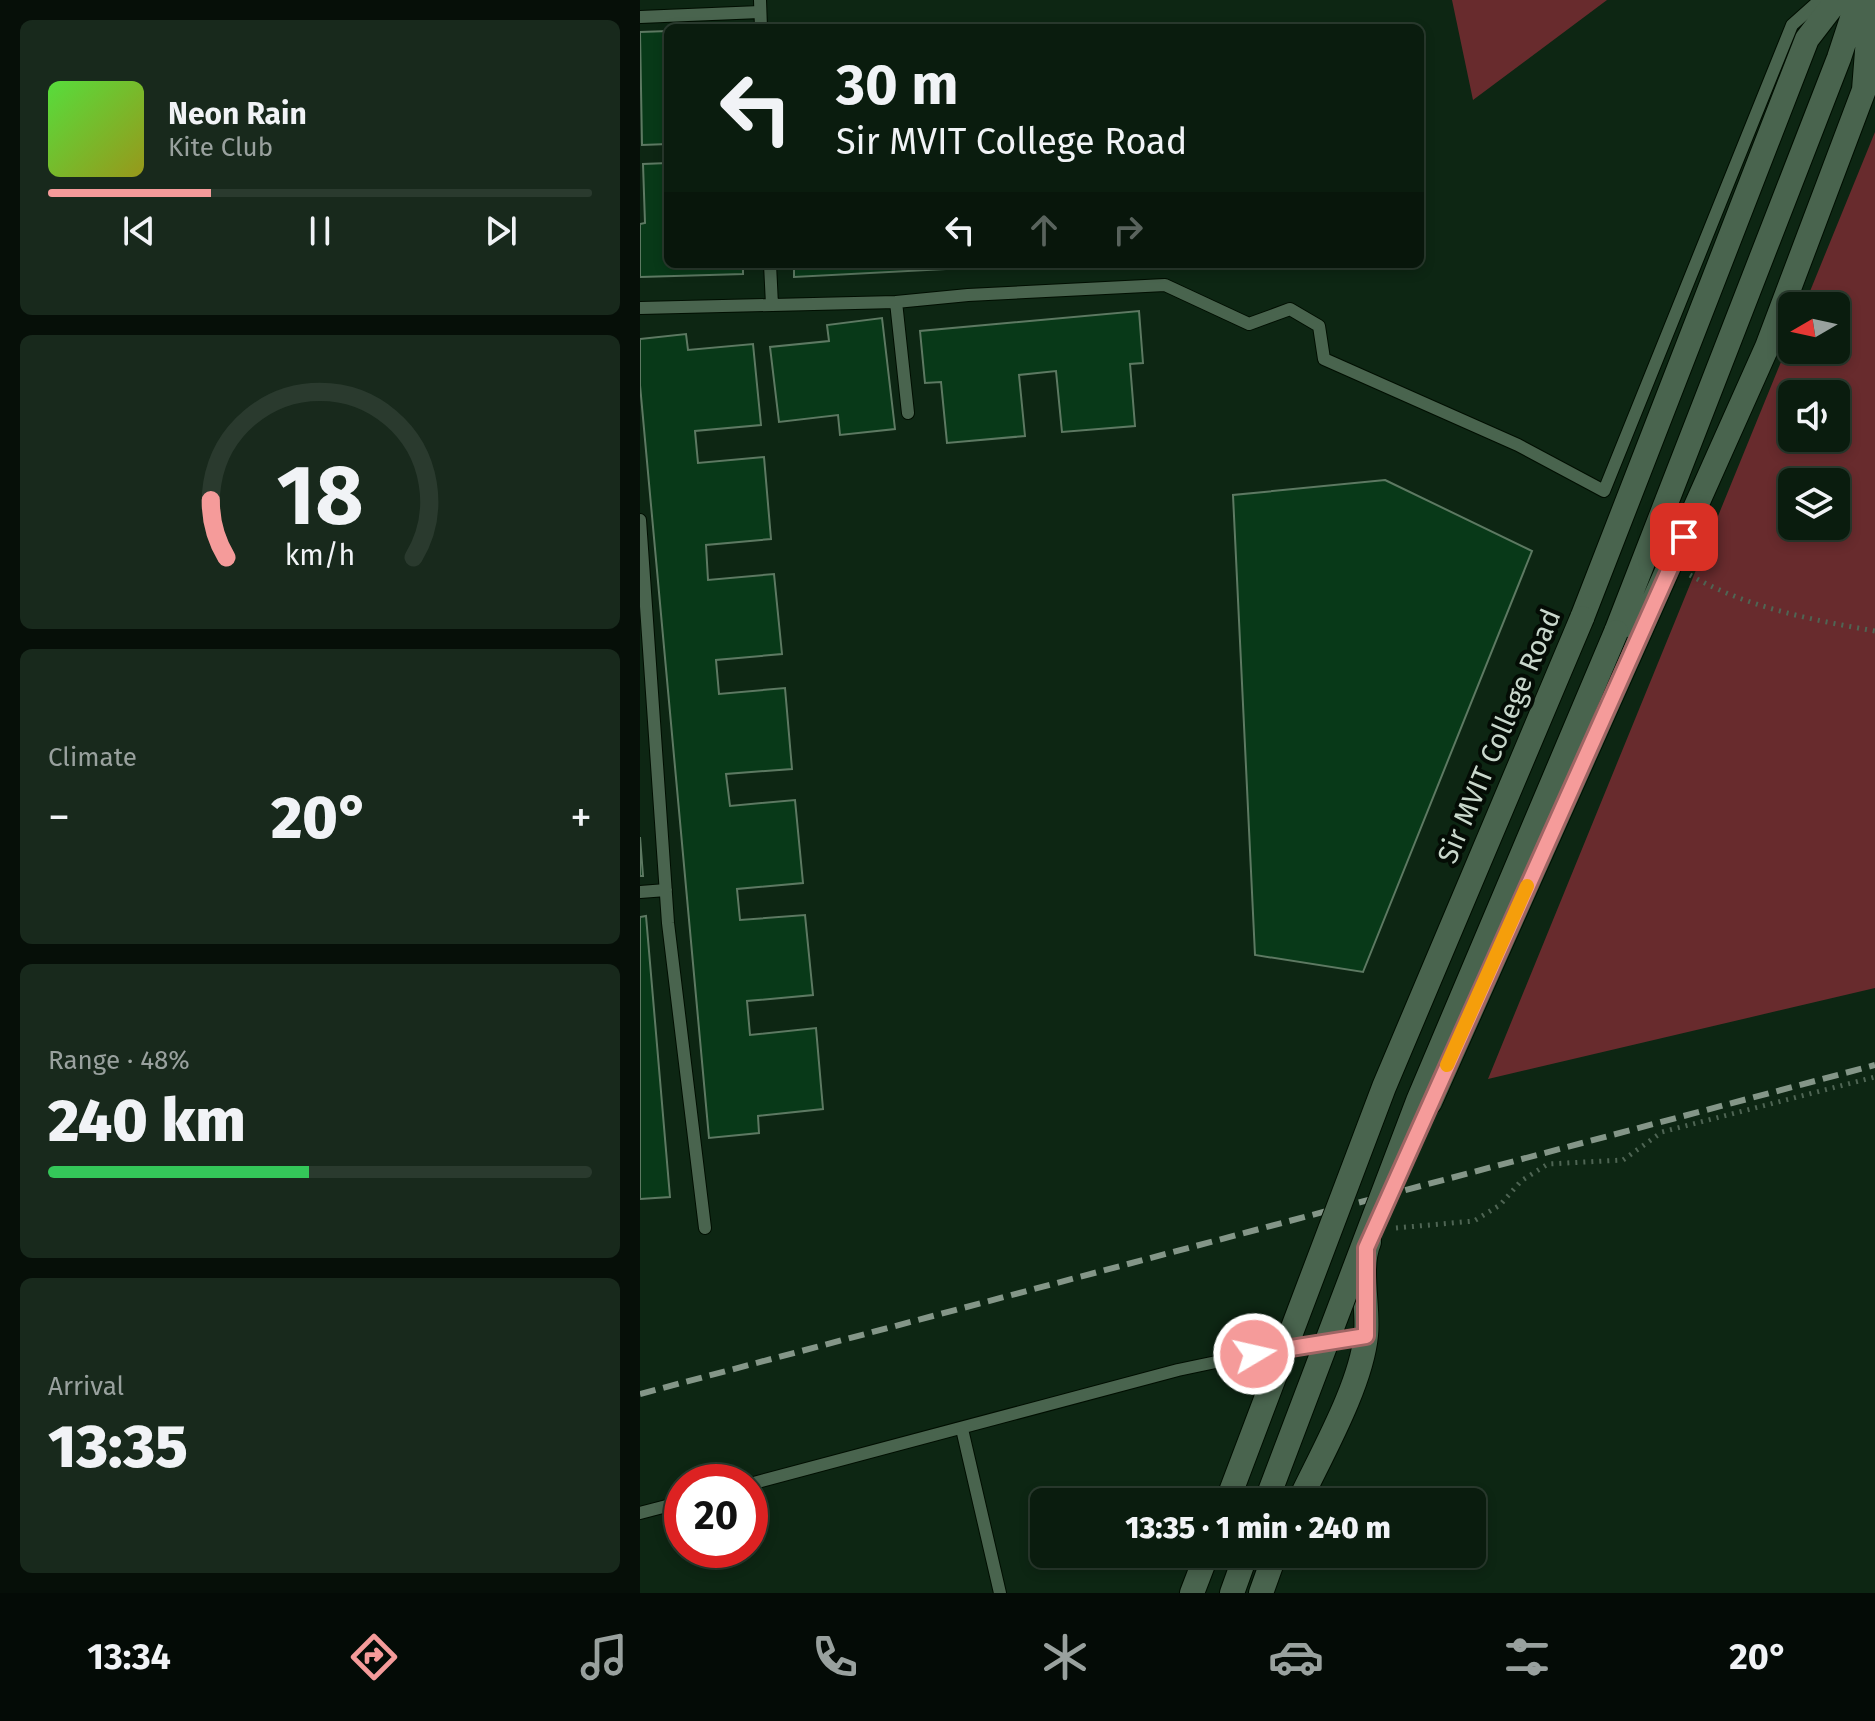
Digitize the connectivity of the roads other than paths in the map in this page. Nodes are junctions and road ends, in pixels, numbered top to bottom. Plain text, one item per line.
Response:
1 (1820, 0) edge
2 (1837, 0) edge
3 (1858, 0) edge
4 (1871, 0) edge
5 (760, 6) edge
6 (640, 17) edge
7 (770, 268) edge
8 (896, 302) junction
9 (772, 305) junction
10 (640, 308) edge
11 (908, 413) dead end
12 (640, 520) edge
13 (666, 890) junction
14 (640, 892) edge
15 (705, 1228) dead end
16 (1366, 1336) junction
17 (962, 1429) junction
18 (768, 1479) edge
19 (1232, 1488) edge
20 (1271, 1488) edge
21 (1306, 1488) edge
22 (664, 1507) edge
23 (640, 1513) edge
24 (1202, 1568) edge
25 (1241, 1568) edge
26 (1270, 1568) edge
27 (1000, 1593) edge
28 (1192, 1593) edge
29 (1232, 1593) edge
30 (1261, 1593) edge

1 - 8 lane
2 - 19 main road, Sir MVIT College Road, bridge
3 - 20 main road, bridge
4 - 16 main road
5 - 6 lane
7 - 9 lane
8 - 9 lane
8 - 11 lane
9 - 10 lane
12 - 13 lane
13 - 14 lane
13 - 15 lane
16 - 17 lane
16 - 21 main road
17 - 18 lane
17 - 27 lane
22 - 23 lane
24 - 28 main road
25 - 29 main road
26 - 30 main road

